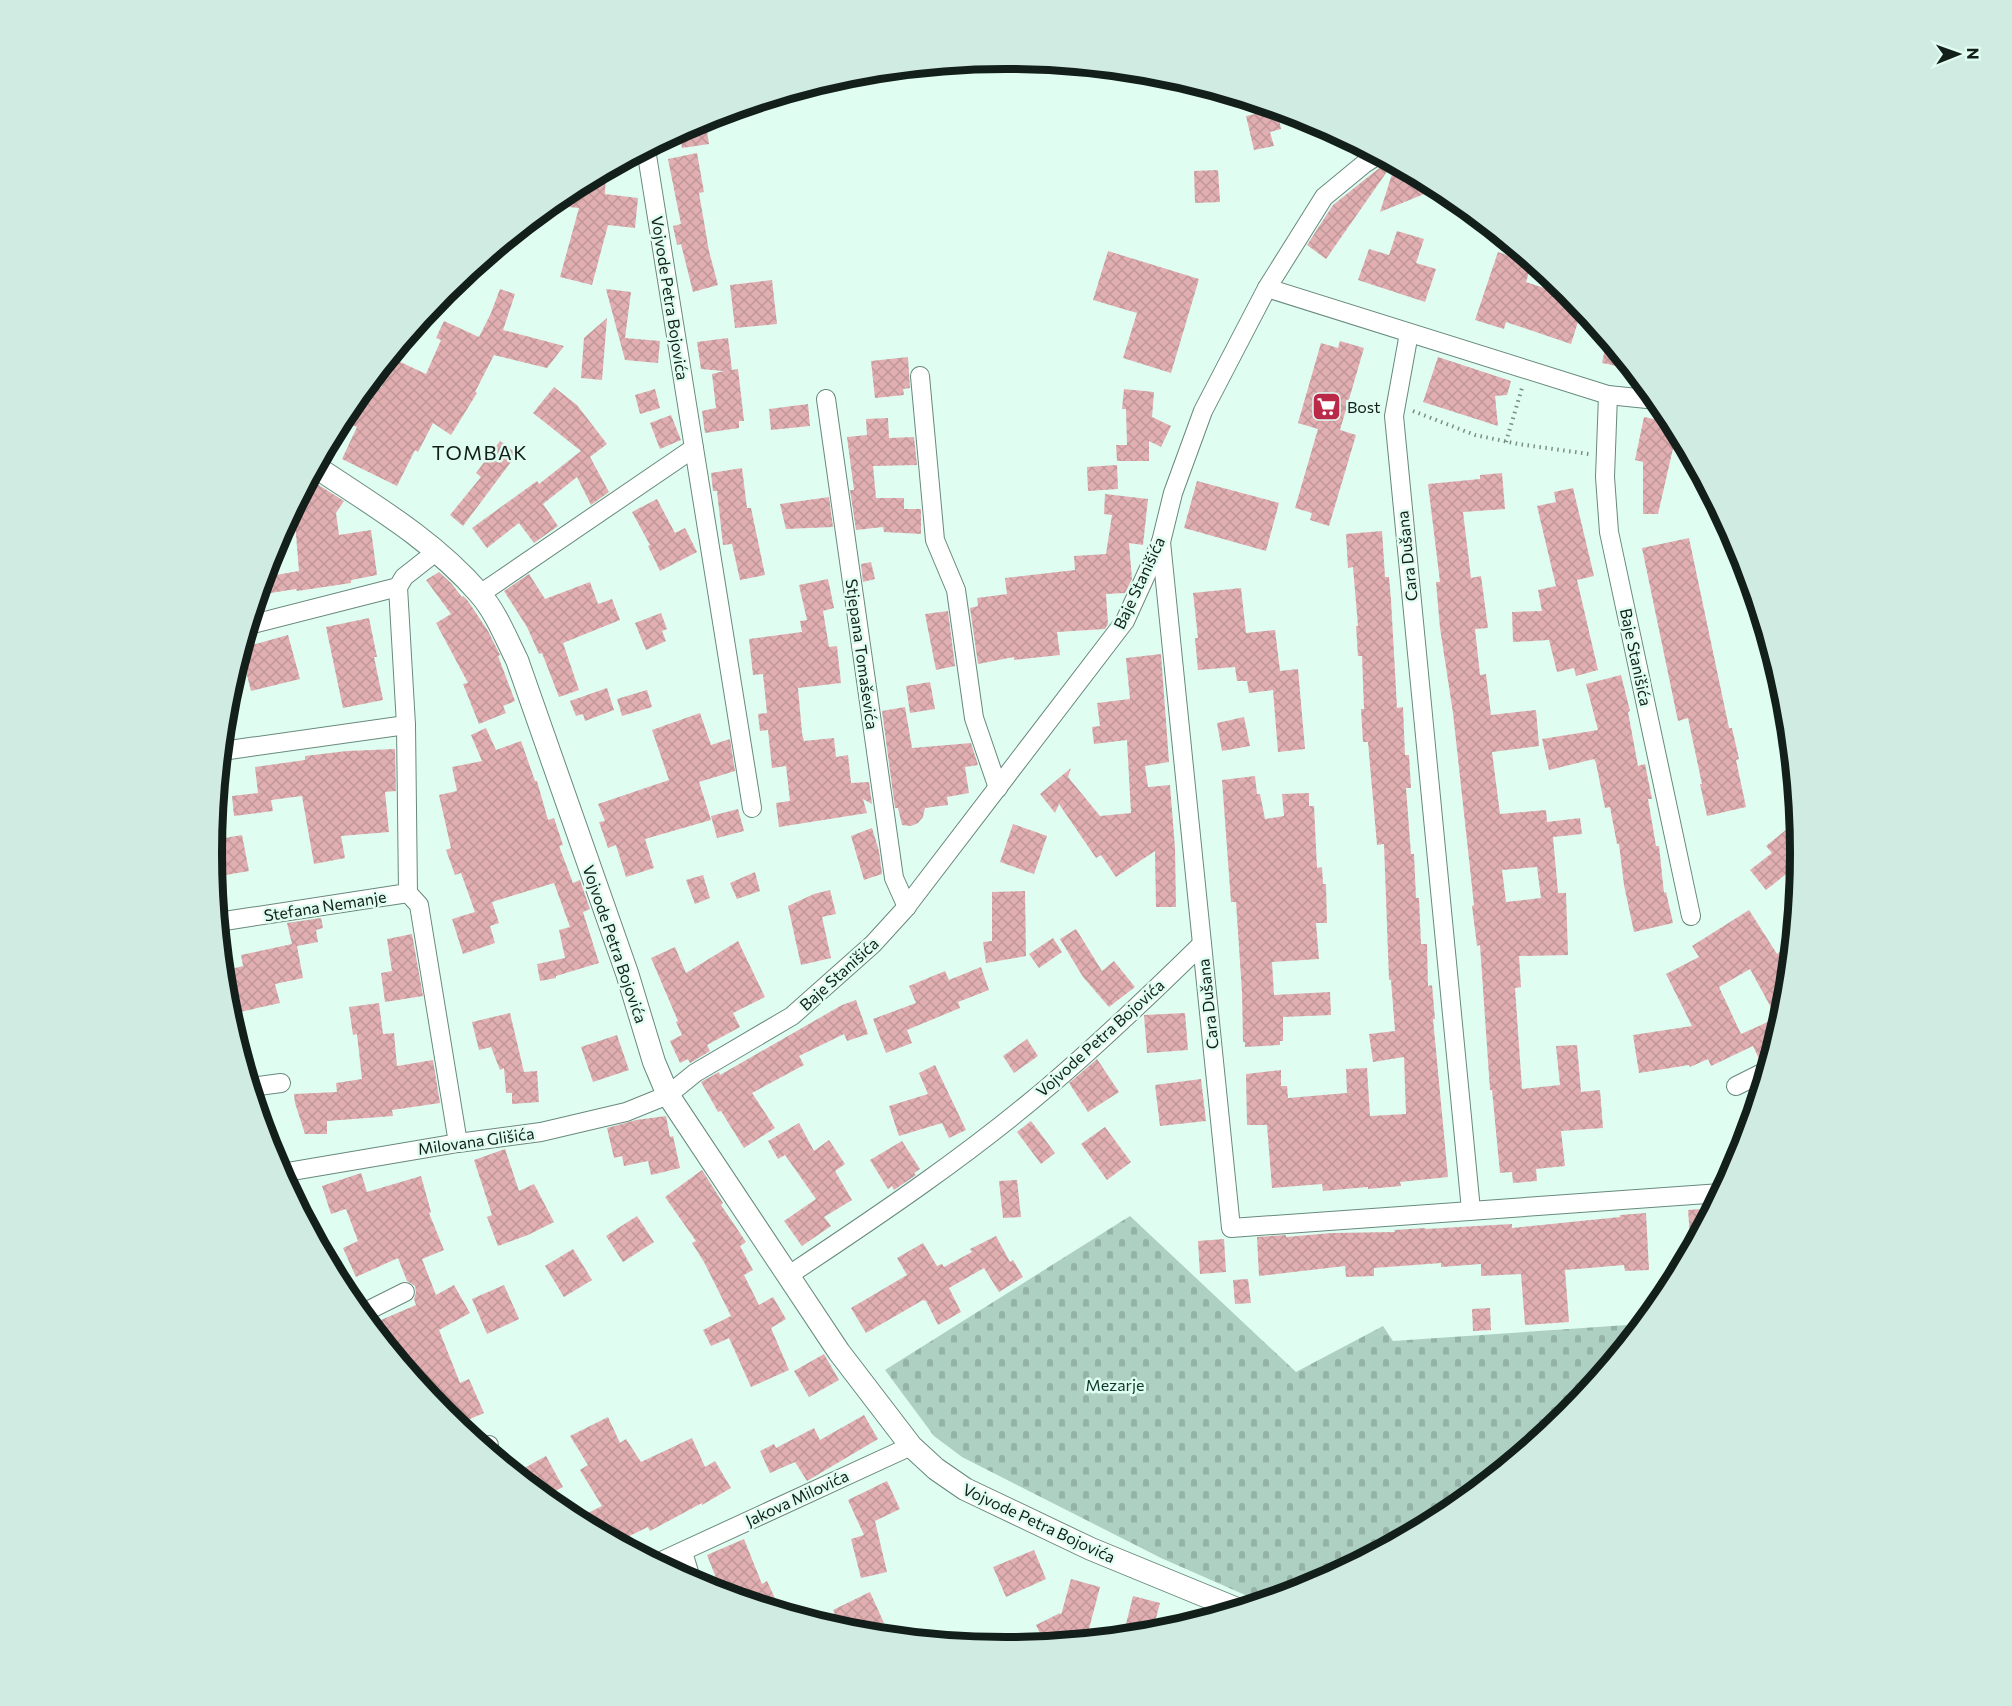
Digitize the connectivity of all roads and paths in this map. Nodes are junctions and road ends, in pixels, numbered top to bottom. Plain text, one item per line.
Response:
1 (646, 157) edge
2 (1371, 160) edge
3 (1267, 288) junction
4 (1409, 333) junction
5 (1527, 369) junction
6 (920, 376) dead end
7 (1608, 394) junction
8 (1644, 398) edge
9 (826, 399) dead end
10 (1396, 404) junction
11 (1506, 442) junction
12 (694, 448) junction
13 (1605, 456) junction
14 (322, 471) edge
15 (1161, 542) junction
16 (437, 551) junction
17 (398, 587) junction
18 (480, 594) junction
19 (257, 623) edge
20 (406, 724) junction
21 (229, 750) edge
22 (998, 788) junction
23 (752, 808) dead end
24 (408, 893) junction
25 (907, 907) junction
26 (1691, 916) dead end
27 (226, 921) edge
28 (1202, 944) junction
29 (1757, 1075) edge
30 (281, 1083) dead end
31 (258, 1086) edge
32 (1736, 1086) dead end
33 (668, 1095) junction
34 (459, 1143) junction
35 (290, 1171) edge
36 (1712, 1194) edge
37 (1471, 1210) junction
38 (789, 1275) junction
39 (405, 1292) dead end
40 (369, 1310) edge
41 (911, 1446) junction
42 (683, 1552) junction
43 (666, 1559) edge
44 (688, 1569) edge
45 (1226, 1605) edge

1 - 12 street, Vojvode Petra Bojovića
2 - 3 street, Baje Stanišića
3 - 4 street
3 - 15 street, Baje Stanišića
4 - 5 street
4 - 10 street, Cara Dušana
5 - 7 street
5 - 11 path
6 - 22 street
7 - 8 street
7 - 13 street, Baje Stanišića
9 - 25 street, Stjepana Tomaševića
10 - 11 path
10 - 37 street, Cara Dušana
11 - 13 path
12 - 18 street
12 - 23 street, Vojvode Petra Bojovića
13 - 26 street, Baje Stanišića
14 - 16 street, Vojvode Petra Bojovića
15 - 22 street, Baje Stanišića
15 - 28 street, Cara Dušana
16 - 17 street
16 - 18 street, Vojvode Petra Bojovića
17 - 19 street
17 - 20 street, Stefana Nemanje
18 - 33 street, Vojvode Petra Bojovića
20 - 21 street
20 - 24 street, Stefana Nemanje
22 - 25 street, Baje Stanišića
24 - 27 street, Stefana Nemanje
24 - 34 street
25 - 33 street, Baje Stanišića
28 - 37 street, Cara Dušana
28 - 38 street, Vojvode Petra Bojovića
29 - 32 street
30 - 31 street
33 - 34 street, Milovana Glišića
33 - 38 street, Vojvode Petra Bojovića
34 - 35 street, Milovana Glišića
36 - 37 street, Cara Dušana
38 - 41 street, Vojvode Petra Bojovića
39 - 40 street
41 - 42 street, Jakova Milovića
41 - 45 street, Vojvode Petra Bojovića
42 - 43 street, Jakova Milovića
42 - 44 street

